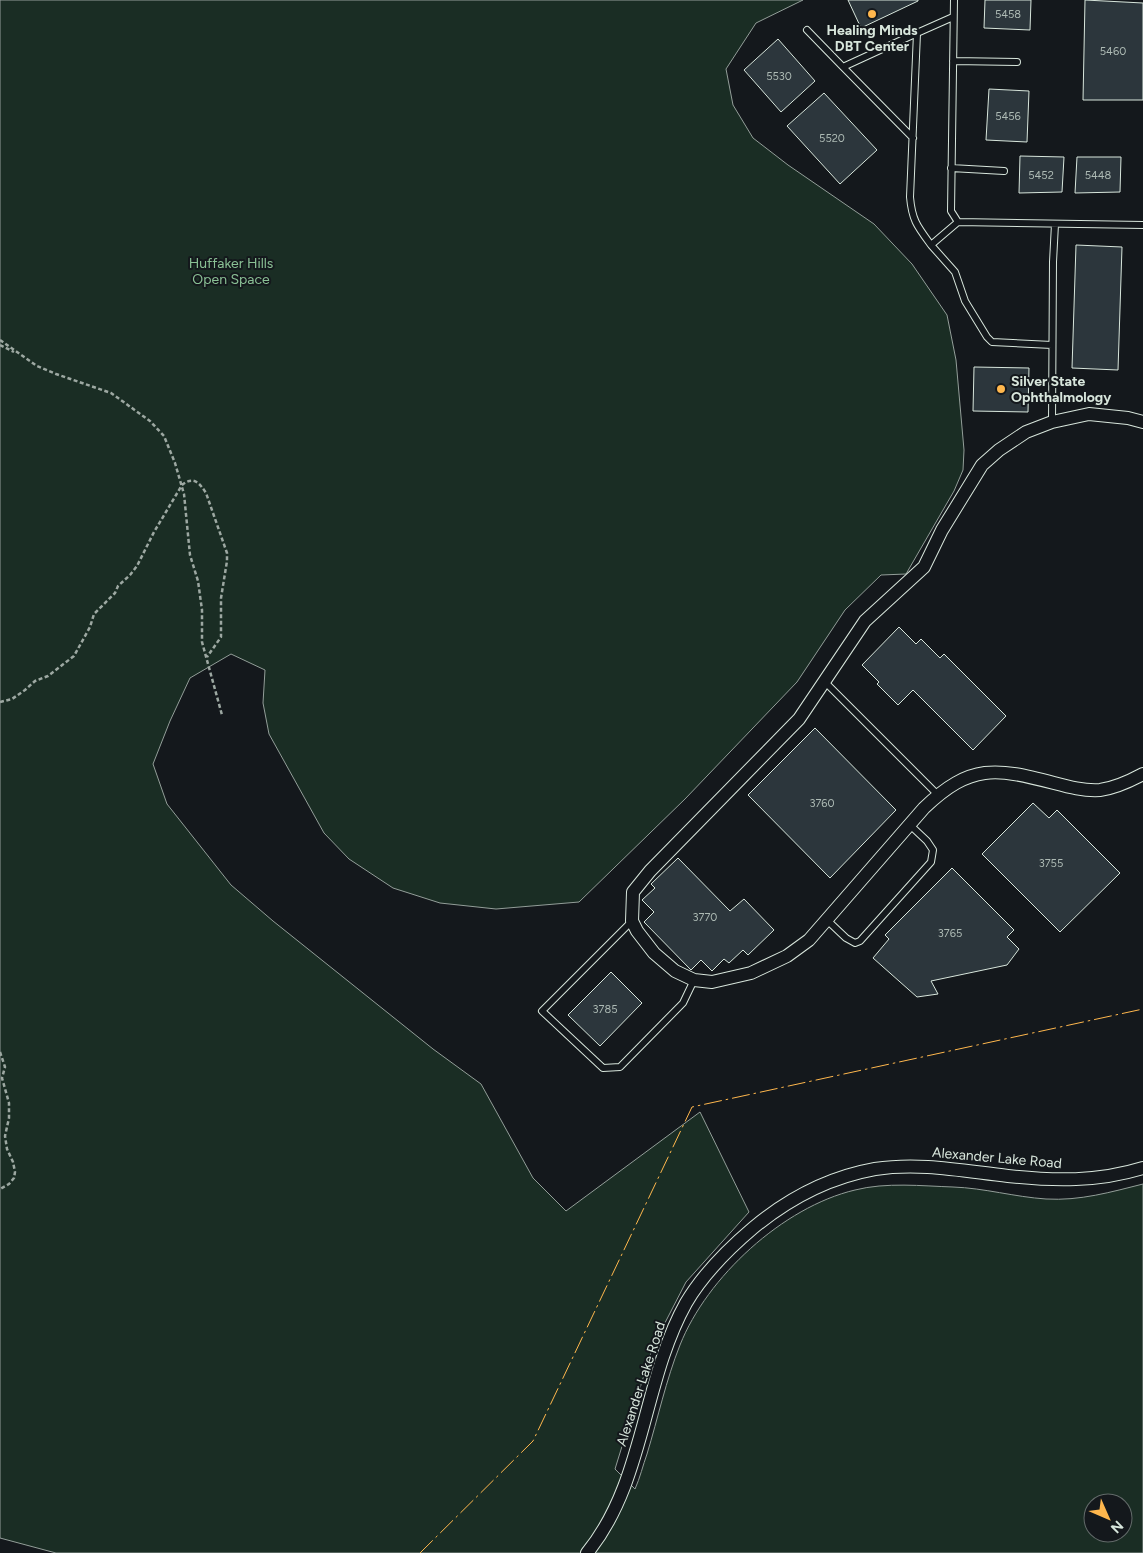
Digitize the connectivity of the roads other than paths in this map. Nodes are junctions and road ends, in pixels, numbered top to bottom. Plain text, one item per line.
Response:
1 (954, 0) edge
2 (953, 17) junction
3 (808, 30) dead end
4 (917, 33) junction
5 (953, 61) junction
6 (1017, 62) dead end
7 (843, 67) junction
8 (913, 138) junction
9 (951, 168) junction
10 (1004, 170) dead end
11 (958, 222) junction
12 (1056, 224) junction
13 (1143, 226) edge
14 (931, 245) junction
15 (1052, 344) junction
16 (1052, 422) junction
17 (1143, 422) edge
18 (823, 681) junction
19 (1143, 774) edge
20 (938, 795) junction
21 (910, 825) junction
22 (632, 920) junction
23 (827, 920) junction
24 (694, 980) junction
25 (1143, 1168) edge
26 (587, 1553) edge

1 - 2 lane
2 - 4 lane
2 - 5 lane
3 - 7 lane
4 - 7 lane
4 - 8 lane
5 - 6 lane
5 - 9 lane
7 - 8 lane
8 - 14 lane
9 - 10 lane
9 - 11 lane
11 - 12 lane
11 - 14 lane
12 - 13 lane
12 - 15 lane
14 - 15 lane
15 - 16 lane
16 - 17 street
16 - 18 street
18 - 20 lane
18 - 22 street
19 - 20 street
20 - 21 street
21 - 23 street
21 - 23 lane
22 - 24 street
22 - 24 lane
23 - 24 street
25 - 26 street, Alexander Lake Road

